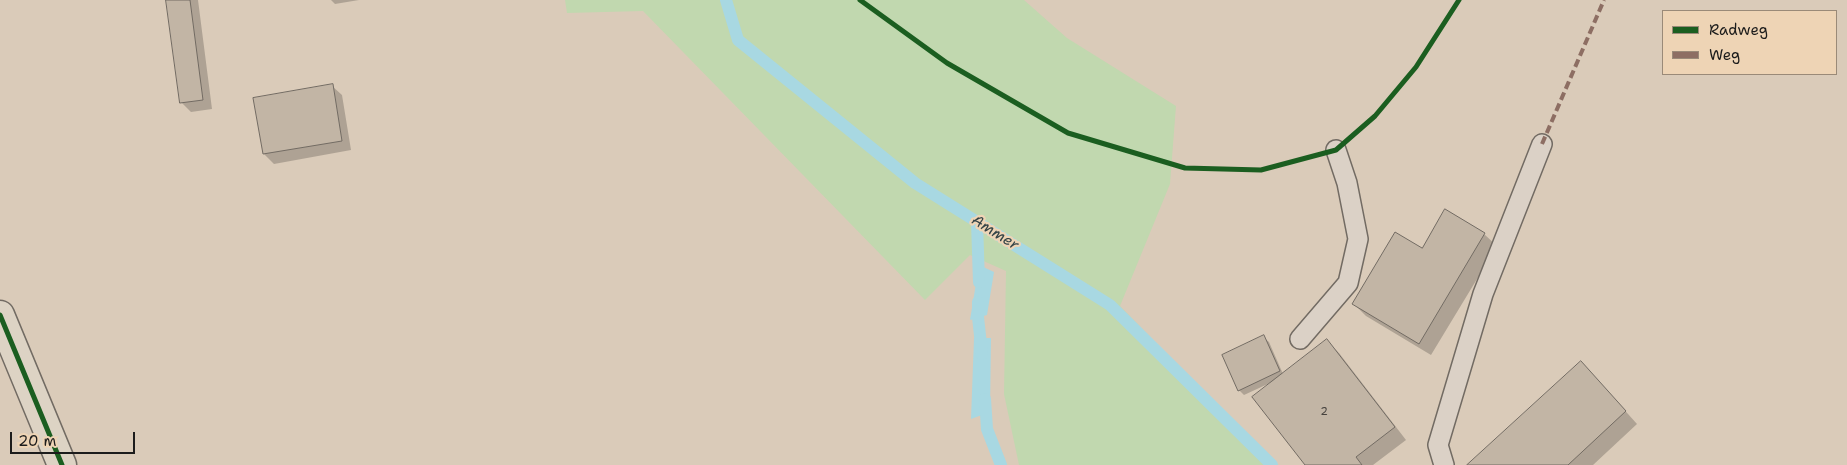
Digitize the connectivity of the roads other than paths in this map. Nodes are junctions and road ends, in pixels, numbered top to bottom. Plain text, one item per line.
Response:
1 (1542, 144) dead end
2 (1336, 150) dead end
3 (0, 315) edge
4 (1300, 339) dead end
5 (62, 465) edge
6 (1444, 465) edge

1 - 6 lane
2 - 4 lane
3 - 5 main road

